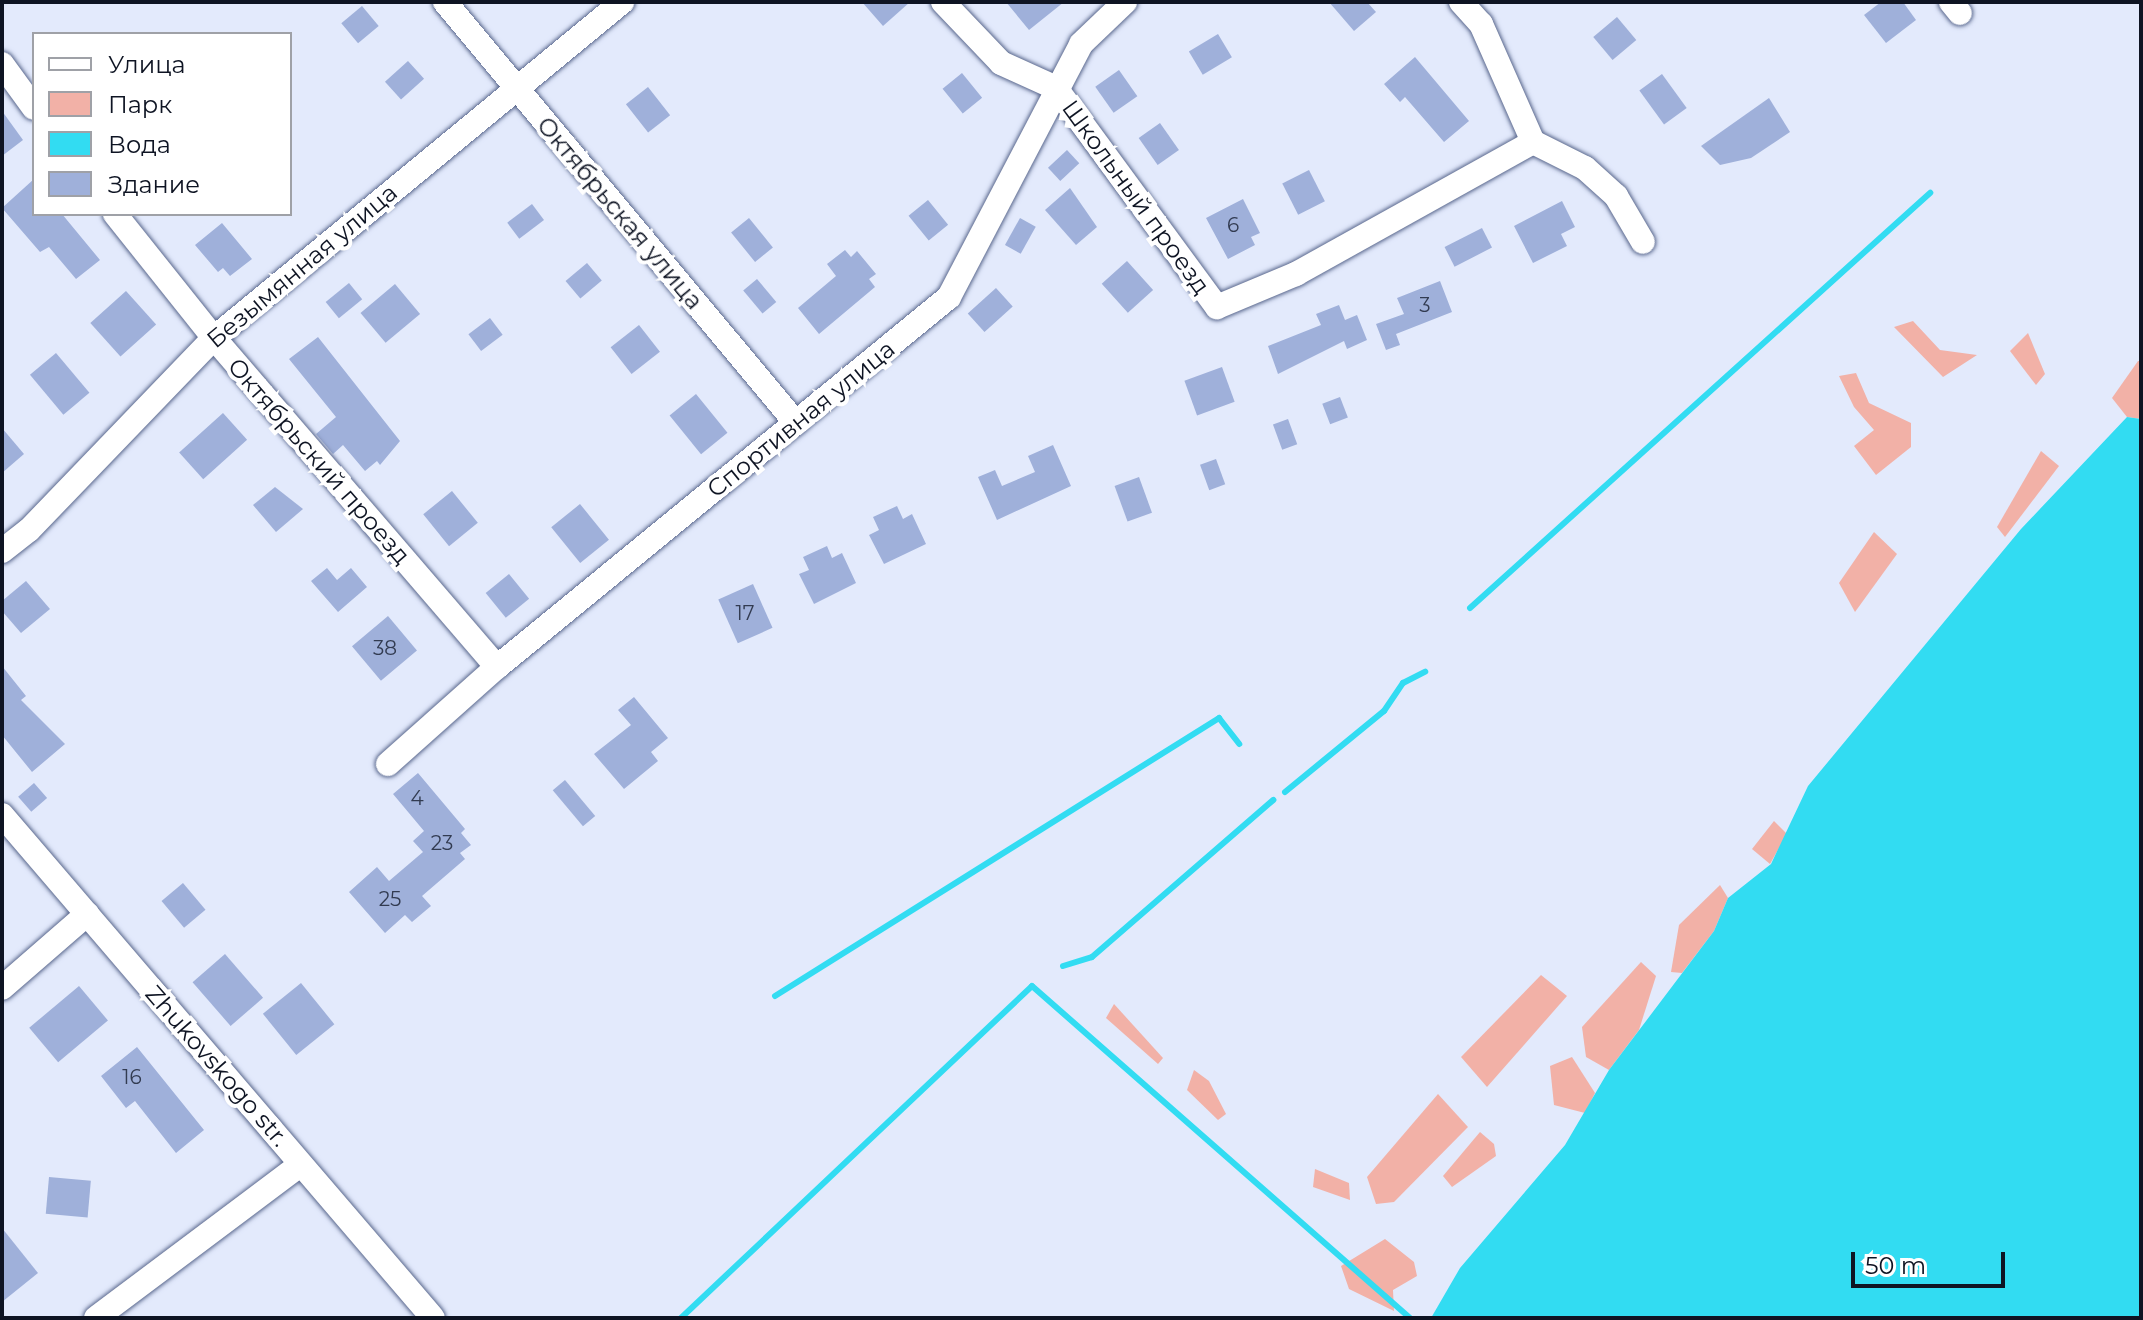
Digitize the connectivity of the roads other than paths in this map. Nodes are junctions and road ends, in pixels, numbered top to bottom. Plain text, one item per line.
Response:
1 (445, 2) edge
2 (622, 2) edge
3 (943, 2) edge
4 (1125, 2) edge
5 (1461, 2) edge
6 (2, 64) edge
7 (1056, 88) junction
8 (515, 90) junction
9 (32, 105) edge
10 (1533, 142) junction
11 (117, 216) edge
12 (1643, 242) dead end
13 (214, 338) junction
14 (796, 423) junction
15 (2, 551) edge
16 (497, 667) junction
17 (388, 764) dead end
18 (2, 815) edge
19 (87, 914) junction
20 (2, 988) edge
21 (301, 1164) junction
22 (96, 1318) edge
23 (433, 1318) edge

1 - 8 street, Октябрьская улица
2 - 8 street, Безымянная улица
3 - 7 street, Школьный проезд
4 - 7 street, Спортивная улица
5 - 10 street
6 - 9 street
7 - 10 street, Школьный проезд
7 - 14 street, Спортивная улица
8 - 13 street, Безымянная улица
8 - 14 street, Октябрьская улица
10 - 12 street
11 - 13 street, Октябрьский проезд
13 - 15 street, Безымянная улица
13 - 16 street, Октябрьский проезд
14 - 16 street, Спортивная улица
16 - 17 street, Спортивная улица
18 - 19 street, Zhukovskogo str.
19 - 20 street
19 - 21 street, Zhukovskogo str.
21 - 22 street
21 - 23 street, Zhukovskogo str.

